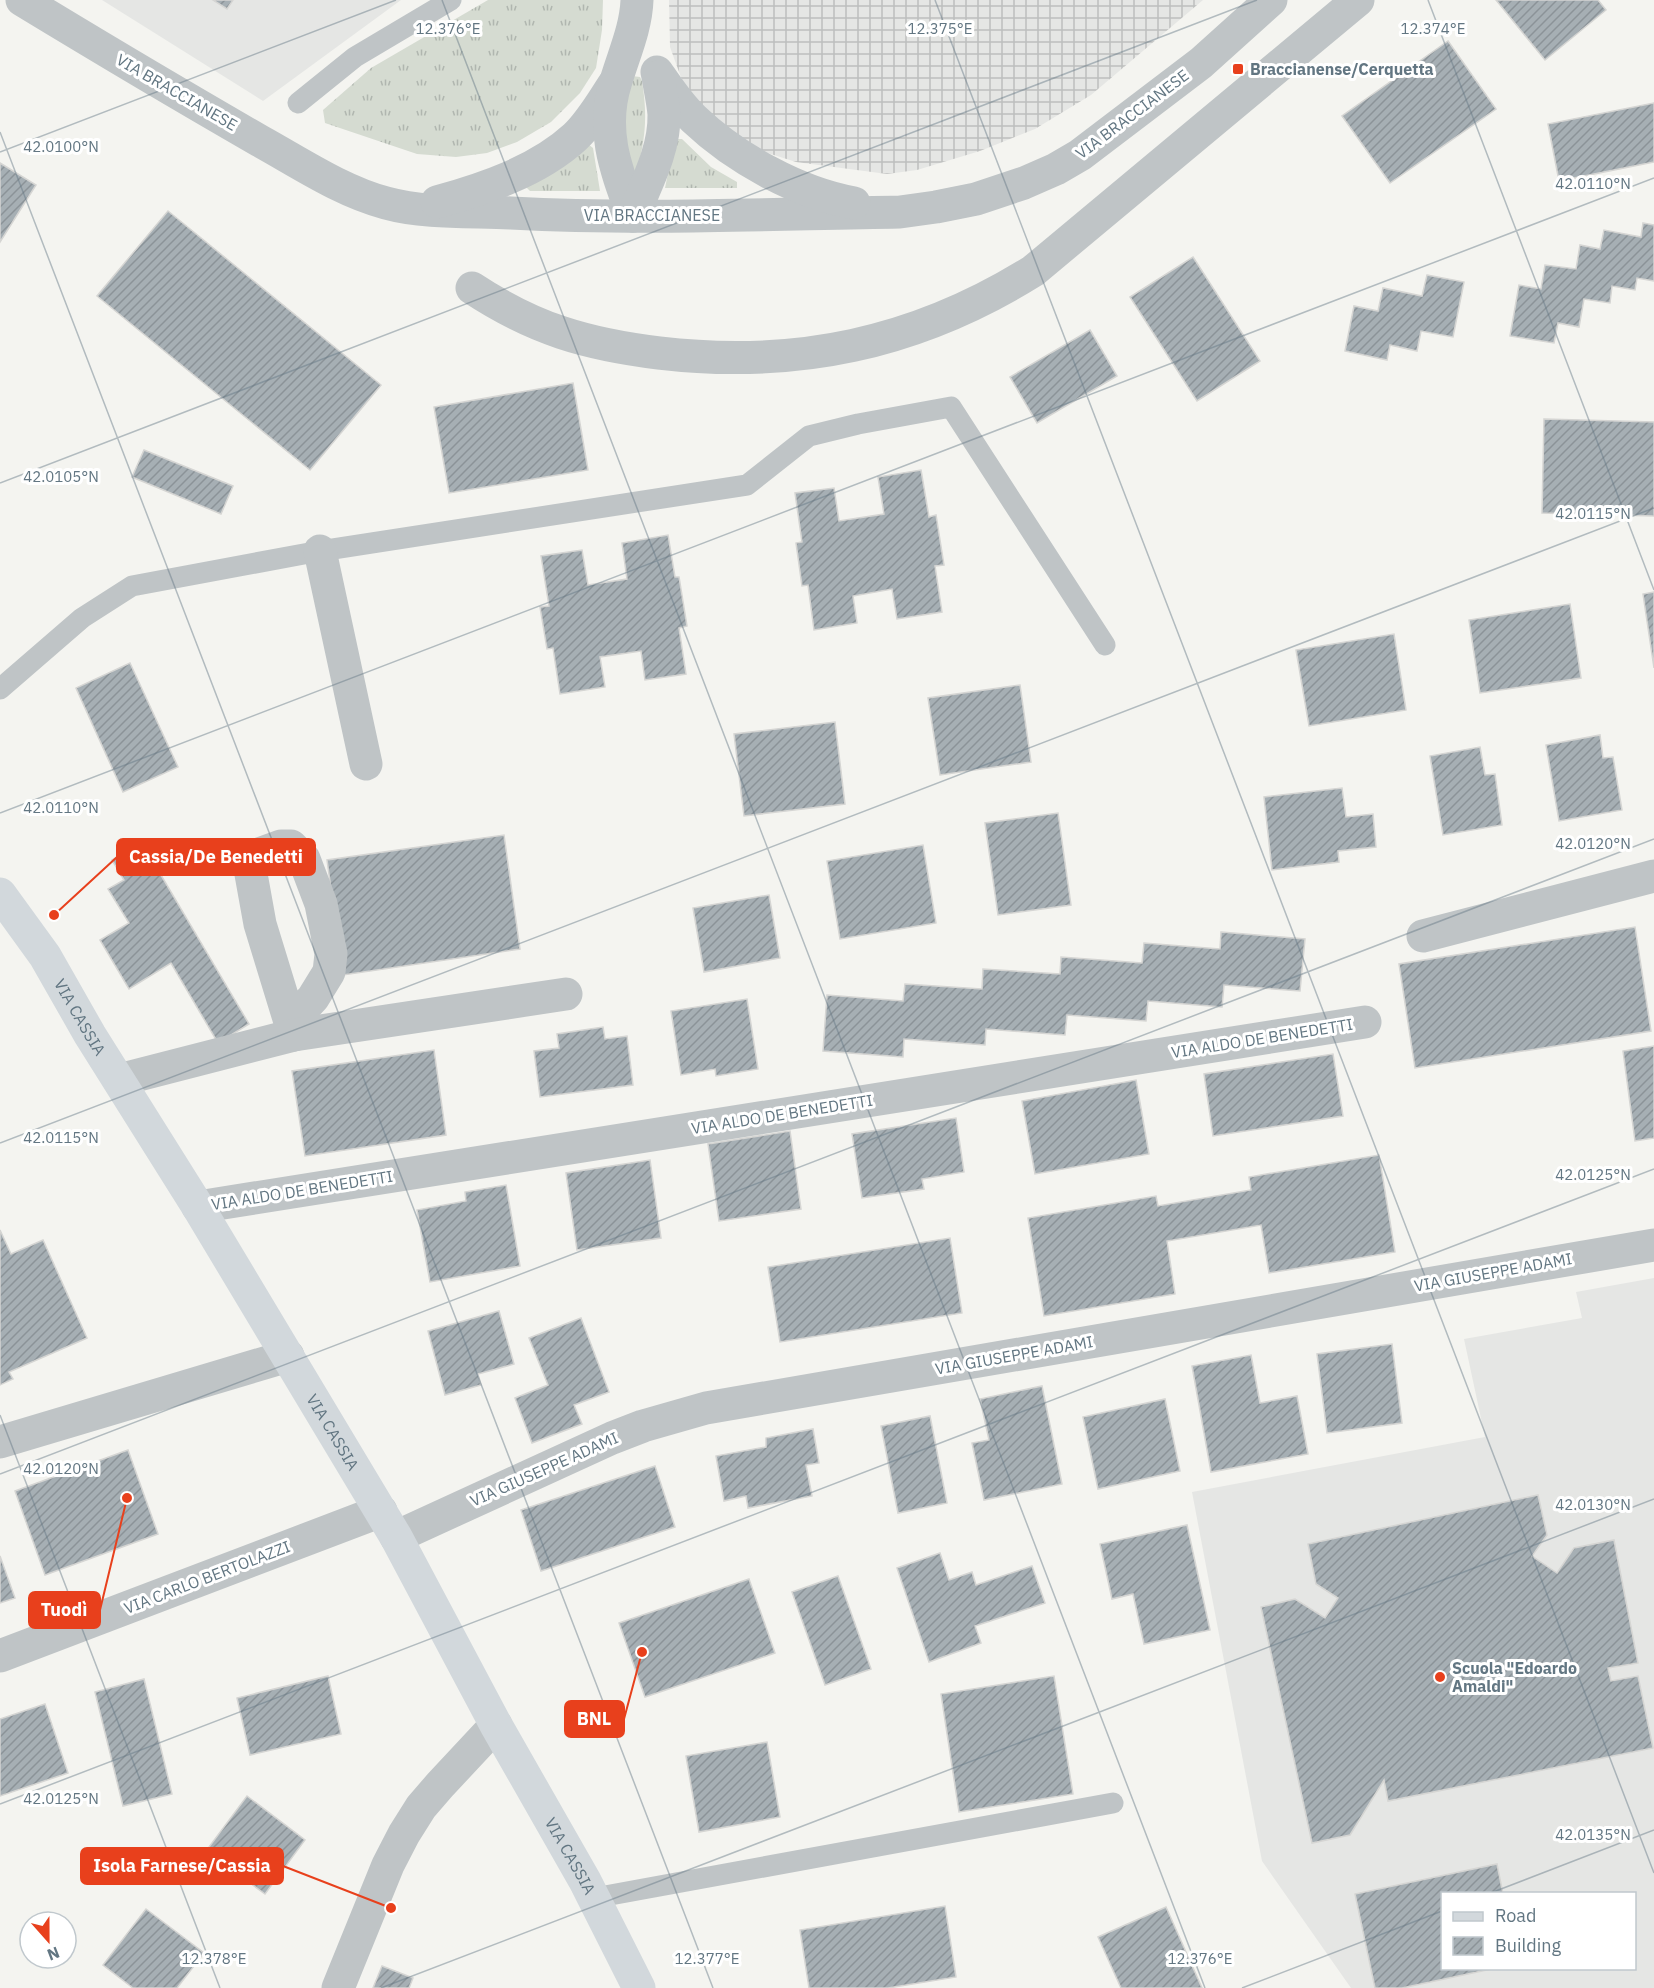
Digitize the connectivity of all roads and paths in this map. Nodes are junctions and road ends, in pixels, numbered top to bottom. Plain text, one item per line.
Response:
1 (22, 0) edge
2 (451, 0) edge
3 (1271, 0) edge
4 (1358, 0) edge
5 (637, 9) edge
6 (657, 72) junction
7 (614, 84) junction
8 (298, 103) dead end
9 (415, 208) junction
10 (900, 212) junction
11 (633, 216) junction
12 (472, 288) dead end
13 (320, 551) junction
14 (1105, 645) dead end
15 (0, 689) edge
16 (366, 764) dead end
17 (1654, 876) edge
18 (0, 894) edge
19 (1423, 936) dead end
20 (566, 994) dead end
21 (1365, 1022) dead end
22 (294, 1035) junction
23 (119, 1080) junction
24 (198, 1207) junction
25 (1654, 1245) edge
26 (288, 1356) junction
27 (0, 1442) edge
28 (388, 1524) junction
29 (0, 1656) edge
30 (496, 1725) junction
31 (1113, 1803) dead end
32 (594, 1898) junction
33 (338, 1988) edge
34 (639, 1988) edge

1 - 9 street, VIA BRACCIANESE
2 - 8 lane
3 - 10 street, VIA BRACCIANESE
4 - 12 street
5 - 6 street
5 - 7 street
6 - 10 street
6 - 11 street
7 - 9 street
7 - 11 street
9 - 11 street, VIA BRACCIANESE
10 - 11 street, VIA BRACCIANESE
13 - 14 lane
13 - 15 lane
13 - 16 street
17 - 19 street
18 - 23 main road, VIA CASSIA
20 - 22 street
21 - 24 street, VIA ALDO DE BENEDETTI
22 - 22 street
22 - 23 street
23 - 24 main road, VIA CASSIA
24 - 26 main road, VIA CASSIA
25 - 28 street, VIA GIUSEPPE ADAMI
26 - 27 street
26 - 28 main road, VIA CASSIA
28 - 29 street, VIA CARLO BERTOLAZZI
28 - 30 main road, VIA CASSIA
30 - 32 main road, VIA CASSIA
30 - 33 street
31 - 32 lane
32 - 34 main road, VIA CASSIA

